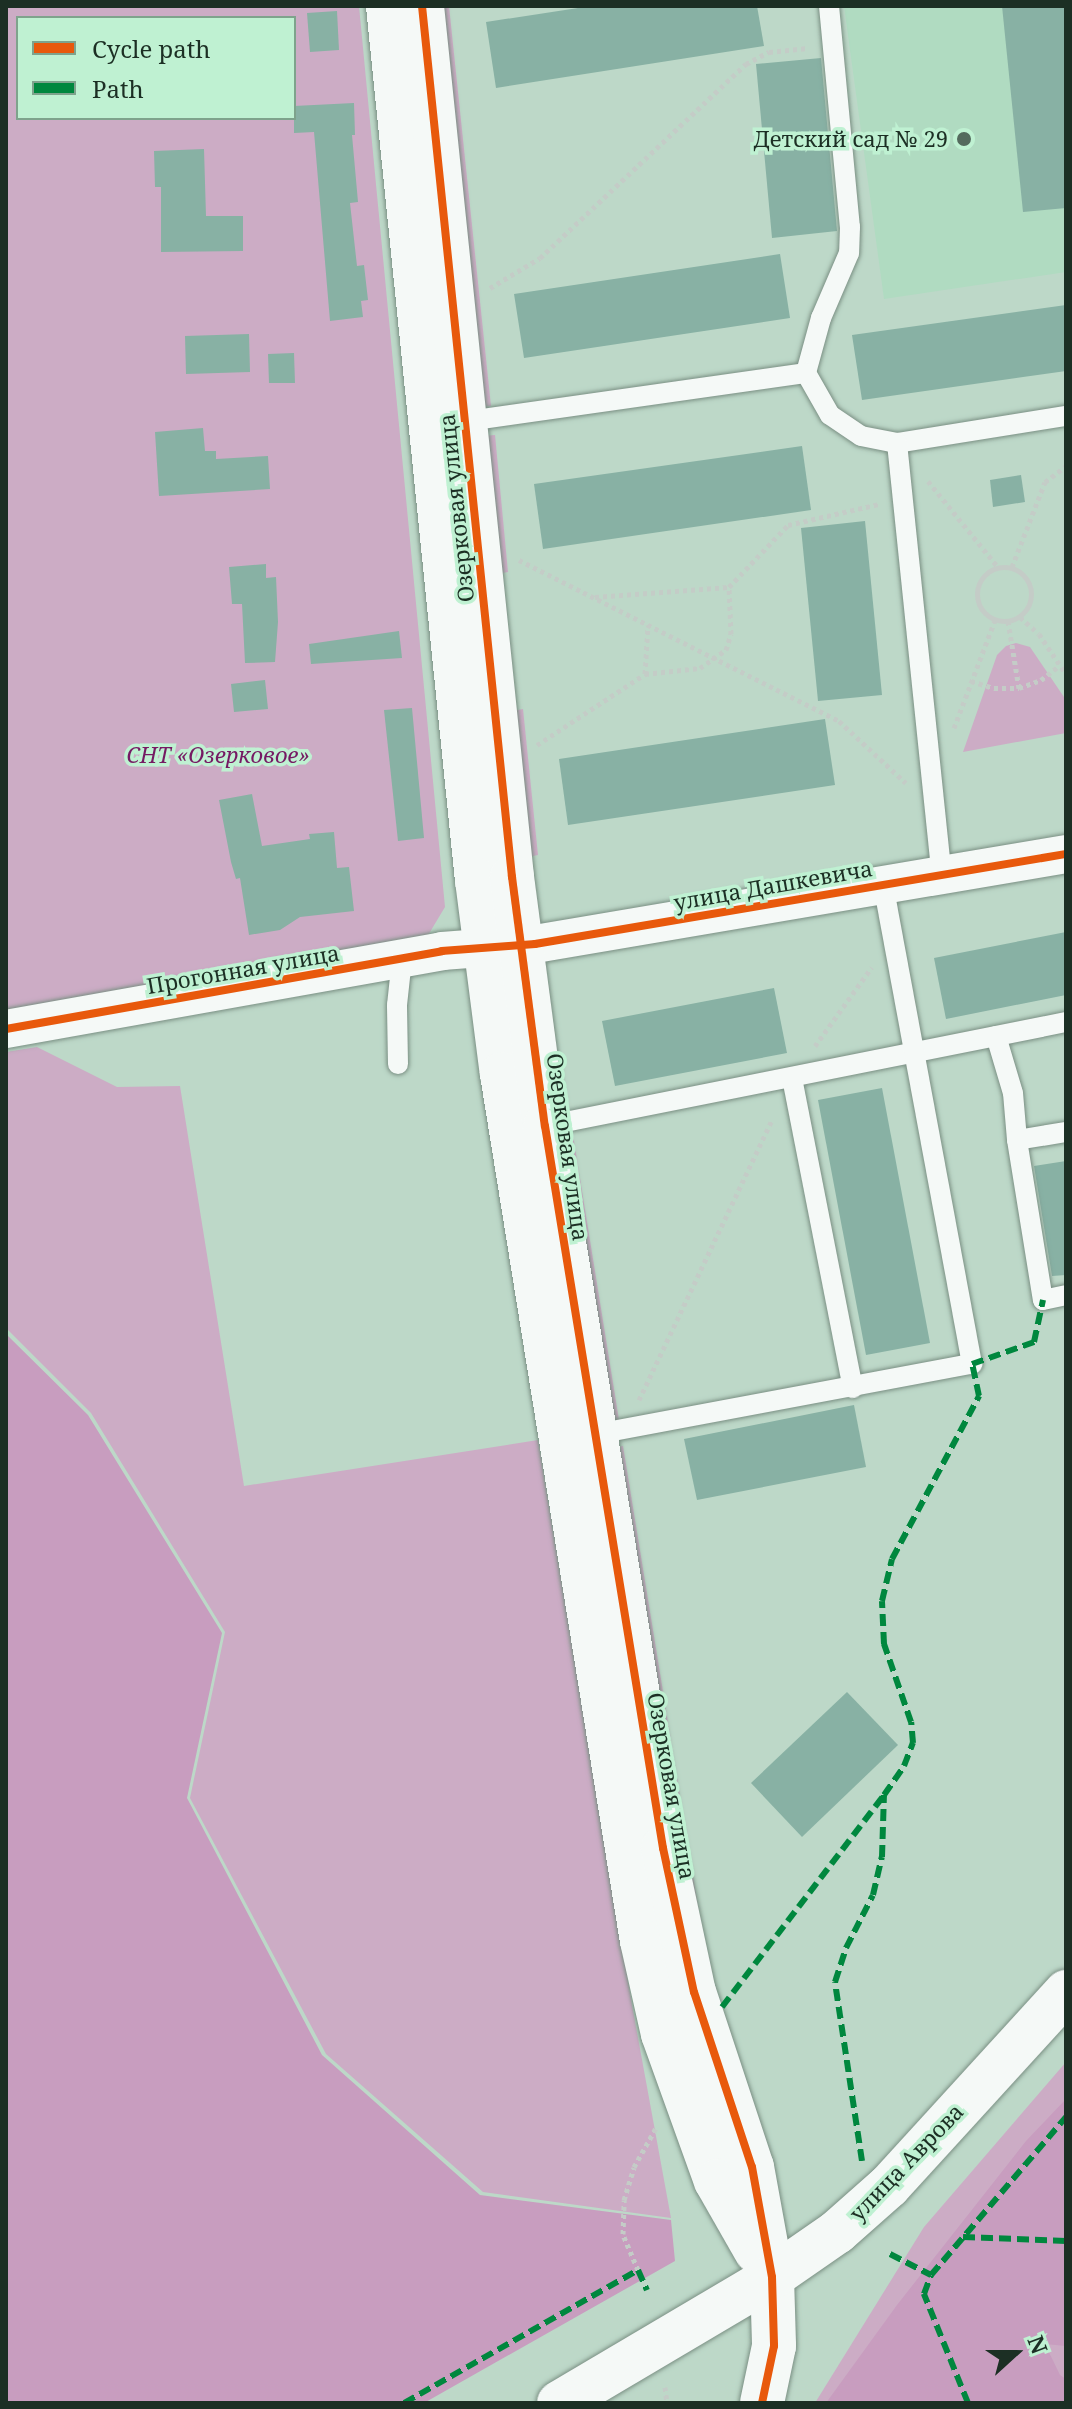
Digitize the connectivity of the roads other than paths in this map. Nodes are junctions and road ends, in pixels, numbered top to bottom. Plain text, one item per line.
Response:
1 (388, 6) edge
2 (422, 6) edge
3 (829, 6) edge
4 (806, 373) junction
5 (1066, 416) edge
6 (448, 423) junction
7 (897, 443) junction
8 (1066, 854) edge
9 (942, 875) junction
10 (883, 884) junction
11 (504, 947) junction
12 (402, 959) junction
13 (1066, 1022) edge
14 (6, 1029) edge
15 (996, 1036) junction
16 (913, 1055) junction
17 (398, 1064) dead end
18 (792, 1078) junction
19 (545, 1126) junction
20 (1066, 1132) edge
21 (1017, 1140) junction
22 (1066, 1295) edge
23 (853, 1388) junction
24 (579, 1437) junction
25 (1066, 1992) edge
26 (772, 2277) junction
27 (559, 2403) edge
28 (762, 2403) edge

1 - 6 street, Озерковая улица
2 - 6 street, Озерковая улица
3 - 4 lane
4 - 6 lane
4 - 7 lane
5 - 7 lane
6 - 11 street, Озерковая улица
7 - 9 lane
8 - 9 street, улица Дашкевича
9 - 10 street, улица Дашкевича
10 - 11 street, улица Дашкевича
10 - 16 lane
11 - 12 street, Прогонная улица
11 - 19 street, Озерковая улица
11 - 24 street, Озерковая улица
12 - 14 street, Прогонная улица
12 - 17 lane
13 - 15 lane
15 - 16 lane
15 - 21 lane
16 - 18 lane
16 - 23 lane
18 - 19 lane
18 - 23 lane
19 - 24 street, Озерковая улица
20 - 21 lane
21 - 22 lane
23 - 24 lane
24 - 26 street, Озерковая улица
25 - 26 street, улица Аврова
26 - 27 street, улица Аврова
26 - 28 street

